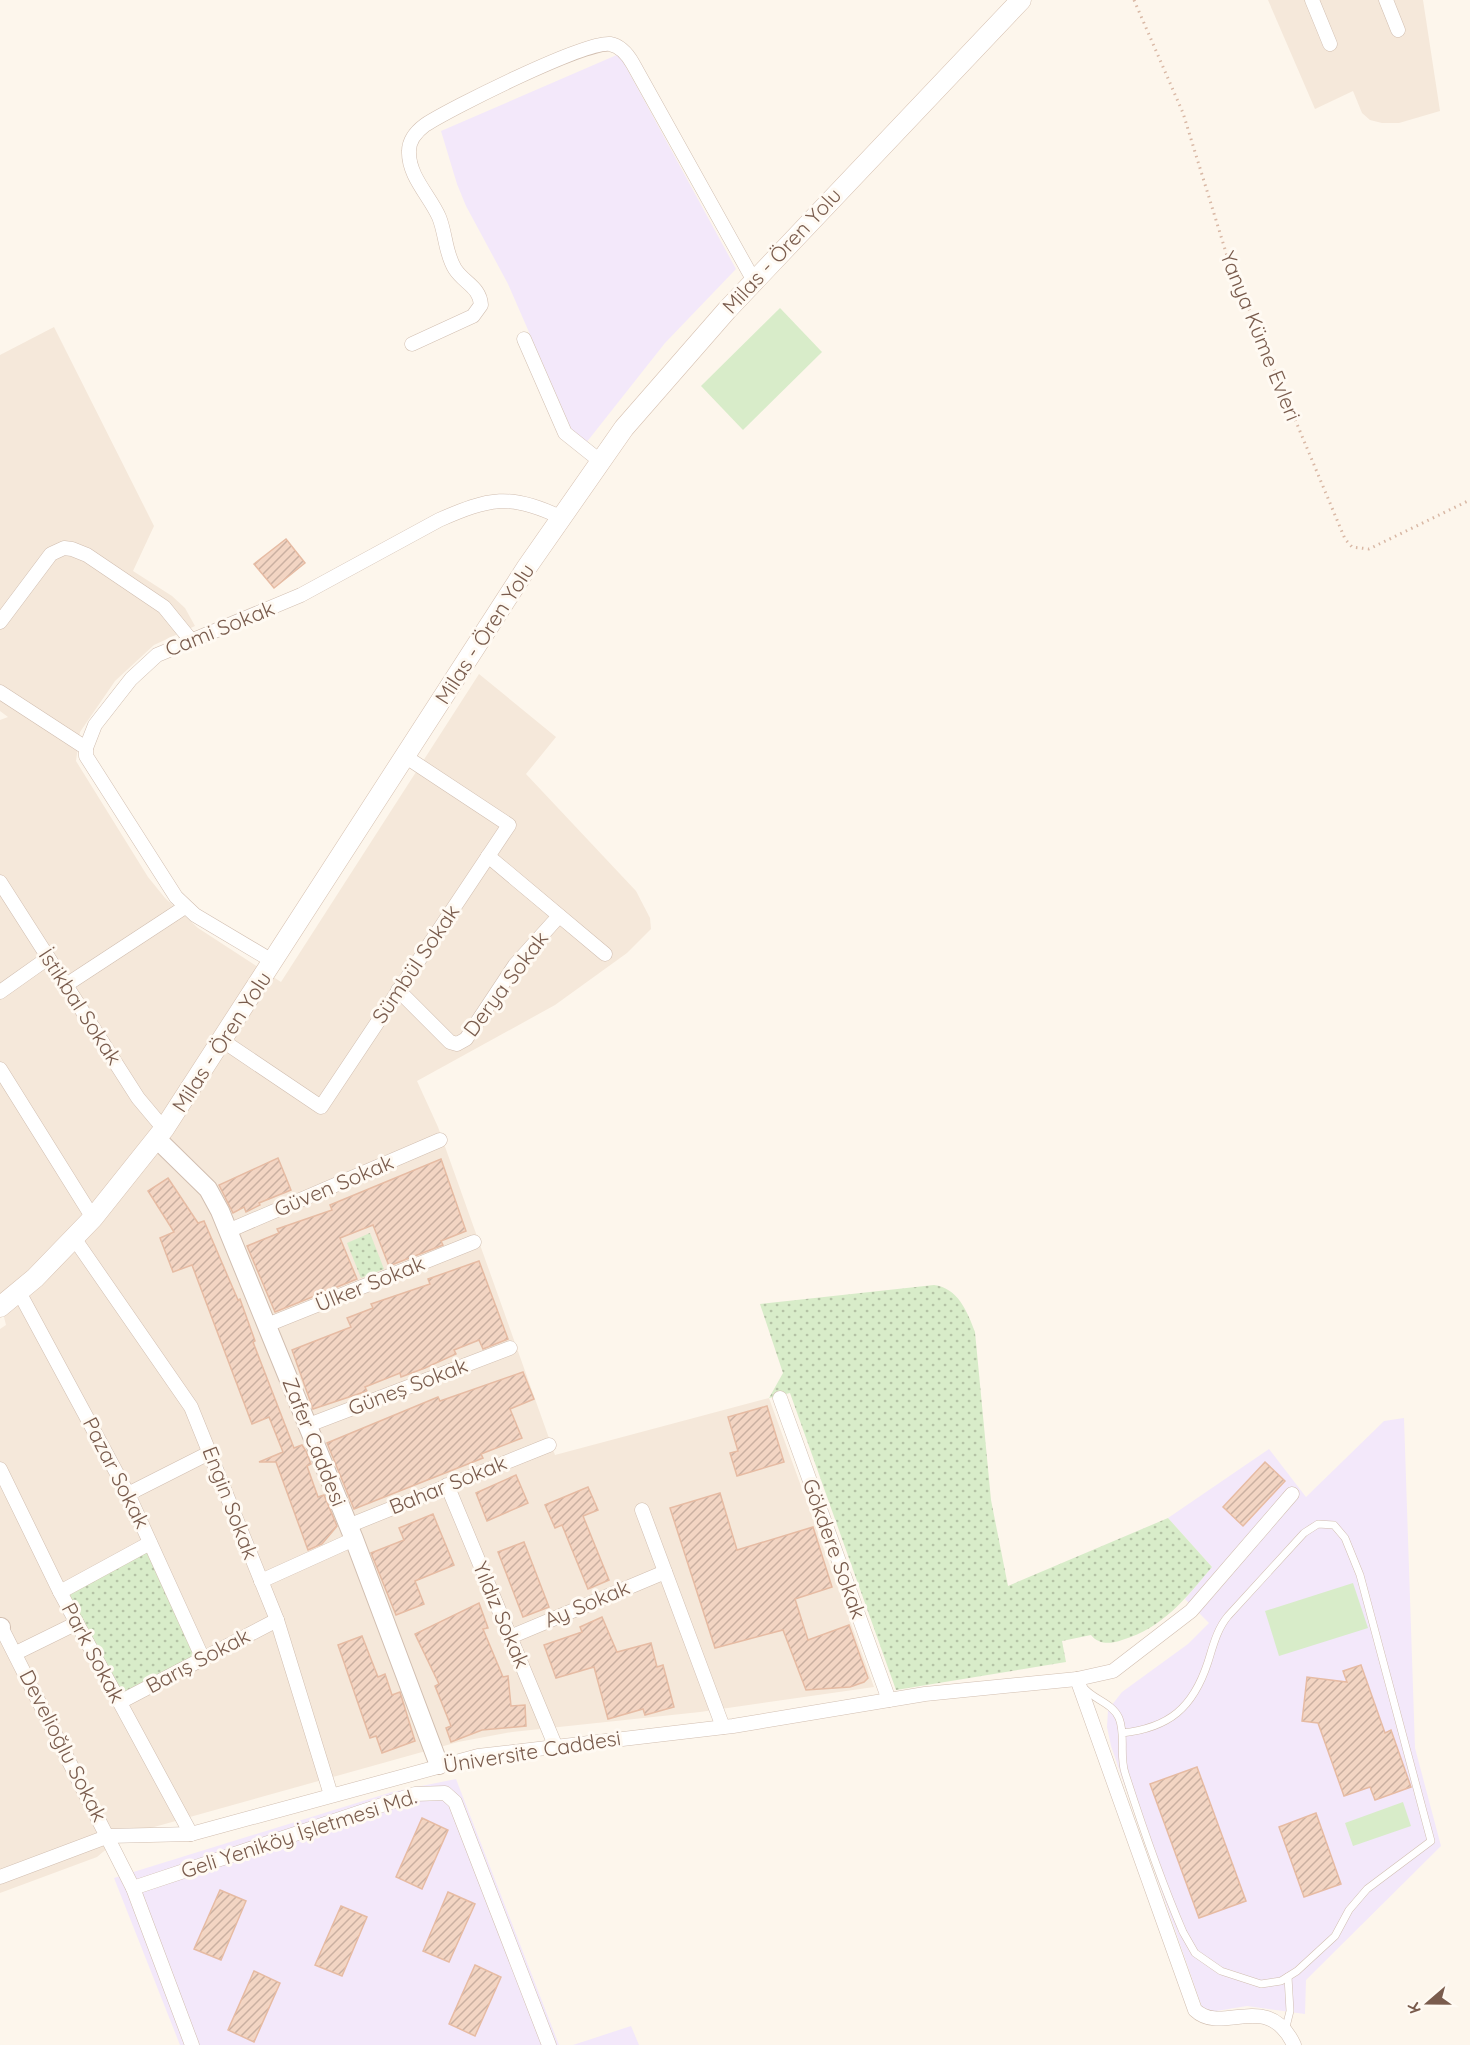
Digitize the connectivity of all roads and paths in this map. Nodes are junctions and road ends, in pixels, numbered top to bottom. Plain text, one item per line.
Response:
1 (1021, 0) edge
2 (1134, 0) edge
3 (1312, 0) edge
4 (1386, 0) edge
5 (1398, 30) dead end
6 (1330, 44) dead end
7 (754, 281) junction
8 (524, 339) dead end
9 (412, 344) dead end
10 (600, 461) junction
11 (1470, 500) edge
12 (560, 518) junction
13 (0, 622) edge
14 (190, 639) junction
15 (0, 692) edge
16 (86, 748) junction
17 (406, 757) junction
18 (488, 856) junction
19 (0, 882) edge
20 (185, 907) junction
21 (559, 916) junction
22 (605, 954) dead end
23 (48, 958) junction
24 (274, 962) junction
25 (66, 985) junction
26 (398, 990) junction
27 (0, 992) edge
28 (223, 1041) junction
29 (0, 1069) edge
30 (161, 1134) junction
31 (440, 1140) dead end
32 (93, 1218) junction
33 (228, 1231) junction
34 (74, 1238) junction
35 (474, 1242) dead end
36 (19, 1292) junction
37 (0, 1307) edge
38 (267, 1325) junction
39 (510, 1348) dead end
40 (780, 1398) dead end
41 (306, 1426) junction
42 (549, 1445) dead end
43 (211, 1452) junction
44 (0, 1469) edge
45 (447, 1485) junction
46 (128, 1494) junction
47 (1292, 1494) dead end
48 (642, 1510) dead end
49 (351, 1533) junction
50 (150, 1543) junction
51 (665, 1572) junction
52 (261, 1581) junction
53 (60, 1592) junction
54 (277, 1620) junction
55 (77, 1623) junction
56 (0, 1626) edge
57 (510, 1637) junction
58 (16, 1653) junction
59 (203, 1659) junction
60 (1077, 1679) junction
61 (888, 1700) junction
62 (120, 1702) junction
63 (723, 1727) junction
64 (1122, 1733) junction
65 (555, 1745) junction
66 (439, 1765) junction
67 (331, 1795) junction
68 (191, 1834) junction
69 (109, 1836) junction
70 (0, 1877) edge
71 (133, 1888) junction
72 (1288, 1977) junction
73 (1285, 2031) junction
74 (192, 2045) edge
75 (549, 2045) edge
76 (1294, 2045) edge

1 - 7 main road, Milas - Ören Yolu
2 - 11 path, Yanya Küme Evleri
3 - 6 street
4 - 5 street
7 - 9 street
7 - 10 main road, Milas - Ören Yolu
8 - 10 street
10 - 12 main road, Milas - Ören Yolu
12 - 14 street, Cami Sokak
12 - 17 main road, Milas - Ören Yolu
13 - 14 street
14 - 16 street, Cami Sokak
15 - 16 street
16 - 20 street
17 - 18 street, Sümbül Sokak
17 - 24 main road, Milas - Ören Yolu
18 - 21 street, Derya Sokak
18 - 26 street, Sümbül Sokak
19 - 23 street, İstikbal Sokak
20 - 24 street
20 - 25 street
21 - 22 street, Derya Sokak
21 - 26 street, Derya Sokak
23 - 25 street, İstikbal Sokak
23 - 27 street
24 - 28 main road, Milas - Ören Yolu
25 - 30 street, İstikbal Sokak
26 - 28 street, Sümbül Sokak
28 - 30 main road, Milas - Ören Yolu
29 - 32 street
30 - 32 main road, Milas - Ören Yolu
30 - 33 street, Zafer Caddesi
31 - 33 street, Güven Sokak
32 - 34 main road, Milas - Ören Yolu
33 - 38 street, Zafer Caddesi
34 - 36 main road, Milas - Ören Yolu
34 - 43 street, Engin Sokak
35 - 38 street, Ülker Sokak
36 - 37 main road, Milas - Ören Yolu
36 - 46 street, Pazar Sokak
38 - 41 street, Zafer Caddesi
39 - 41 street, Güneş Sokak
40 - 61 street, Gökdere Sokak
41 - 49 street, Zafer Caddesi
42 - 45 street, Bahar Sokak
43 - 46 street
43 - 52 street, Engin Sokak
44 - 53 street, Park Sokak
45 - 49 street, Bahar Sokak
45 - 57 street, Yıldız Sokak
46 - 50 street, Pazar Sokak
47 - 60 street, Üniversite Caddesi
48 - 51 street
49 - 52 street, Bahar Sokak
49 - 66 street, Zafer Caddesi
50 - 53 street
50 - 59 street, Pazar Sokak
51 - 57 street, Ay Sokak
51 - 63 street
52 - 54 street, Engin Sokak
53 - 55 street, Park Sokak
54 - 59 street, Barış Sokak
54 - 67 street, Engin Sokak
55 - 58 street
55 - 62 street, Park Sokak
56 - 58 street, Develioğlu Sokak
57 - 65 street, Yıldız Sokak
58 - 69 street, Develioğlu Sokak
59 - 62 street, Barış Sokak
60 - 61 street, Üniversite Caddesi
60 - 64 lane
60 - 73 street
61 - 63 street, Üniversite Caddesi
62 - 68 street, Park Sokak
63 - 65 street, Üniversite Caddesi
64 - 72 lane
64 - 72 lane
65 - 66 street, Üniversite Caddesi
66 - 67 street, Üniversite Caddesi
67 - 68 street, Üniversite Caddesi
68 - 69 street, Üniversite Caddesi
69 - 70 street, Üniversite Caddesi
69 - 71 street
71 - 74 street
71 - 75 street, Geli Yeniköy İşletmesi Md.
72 - 73 lane
73 - 76 street

